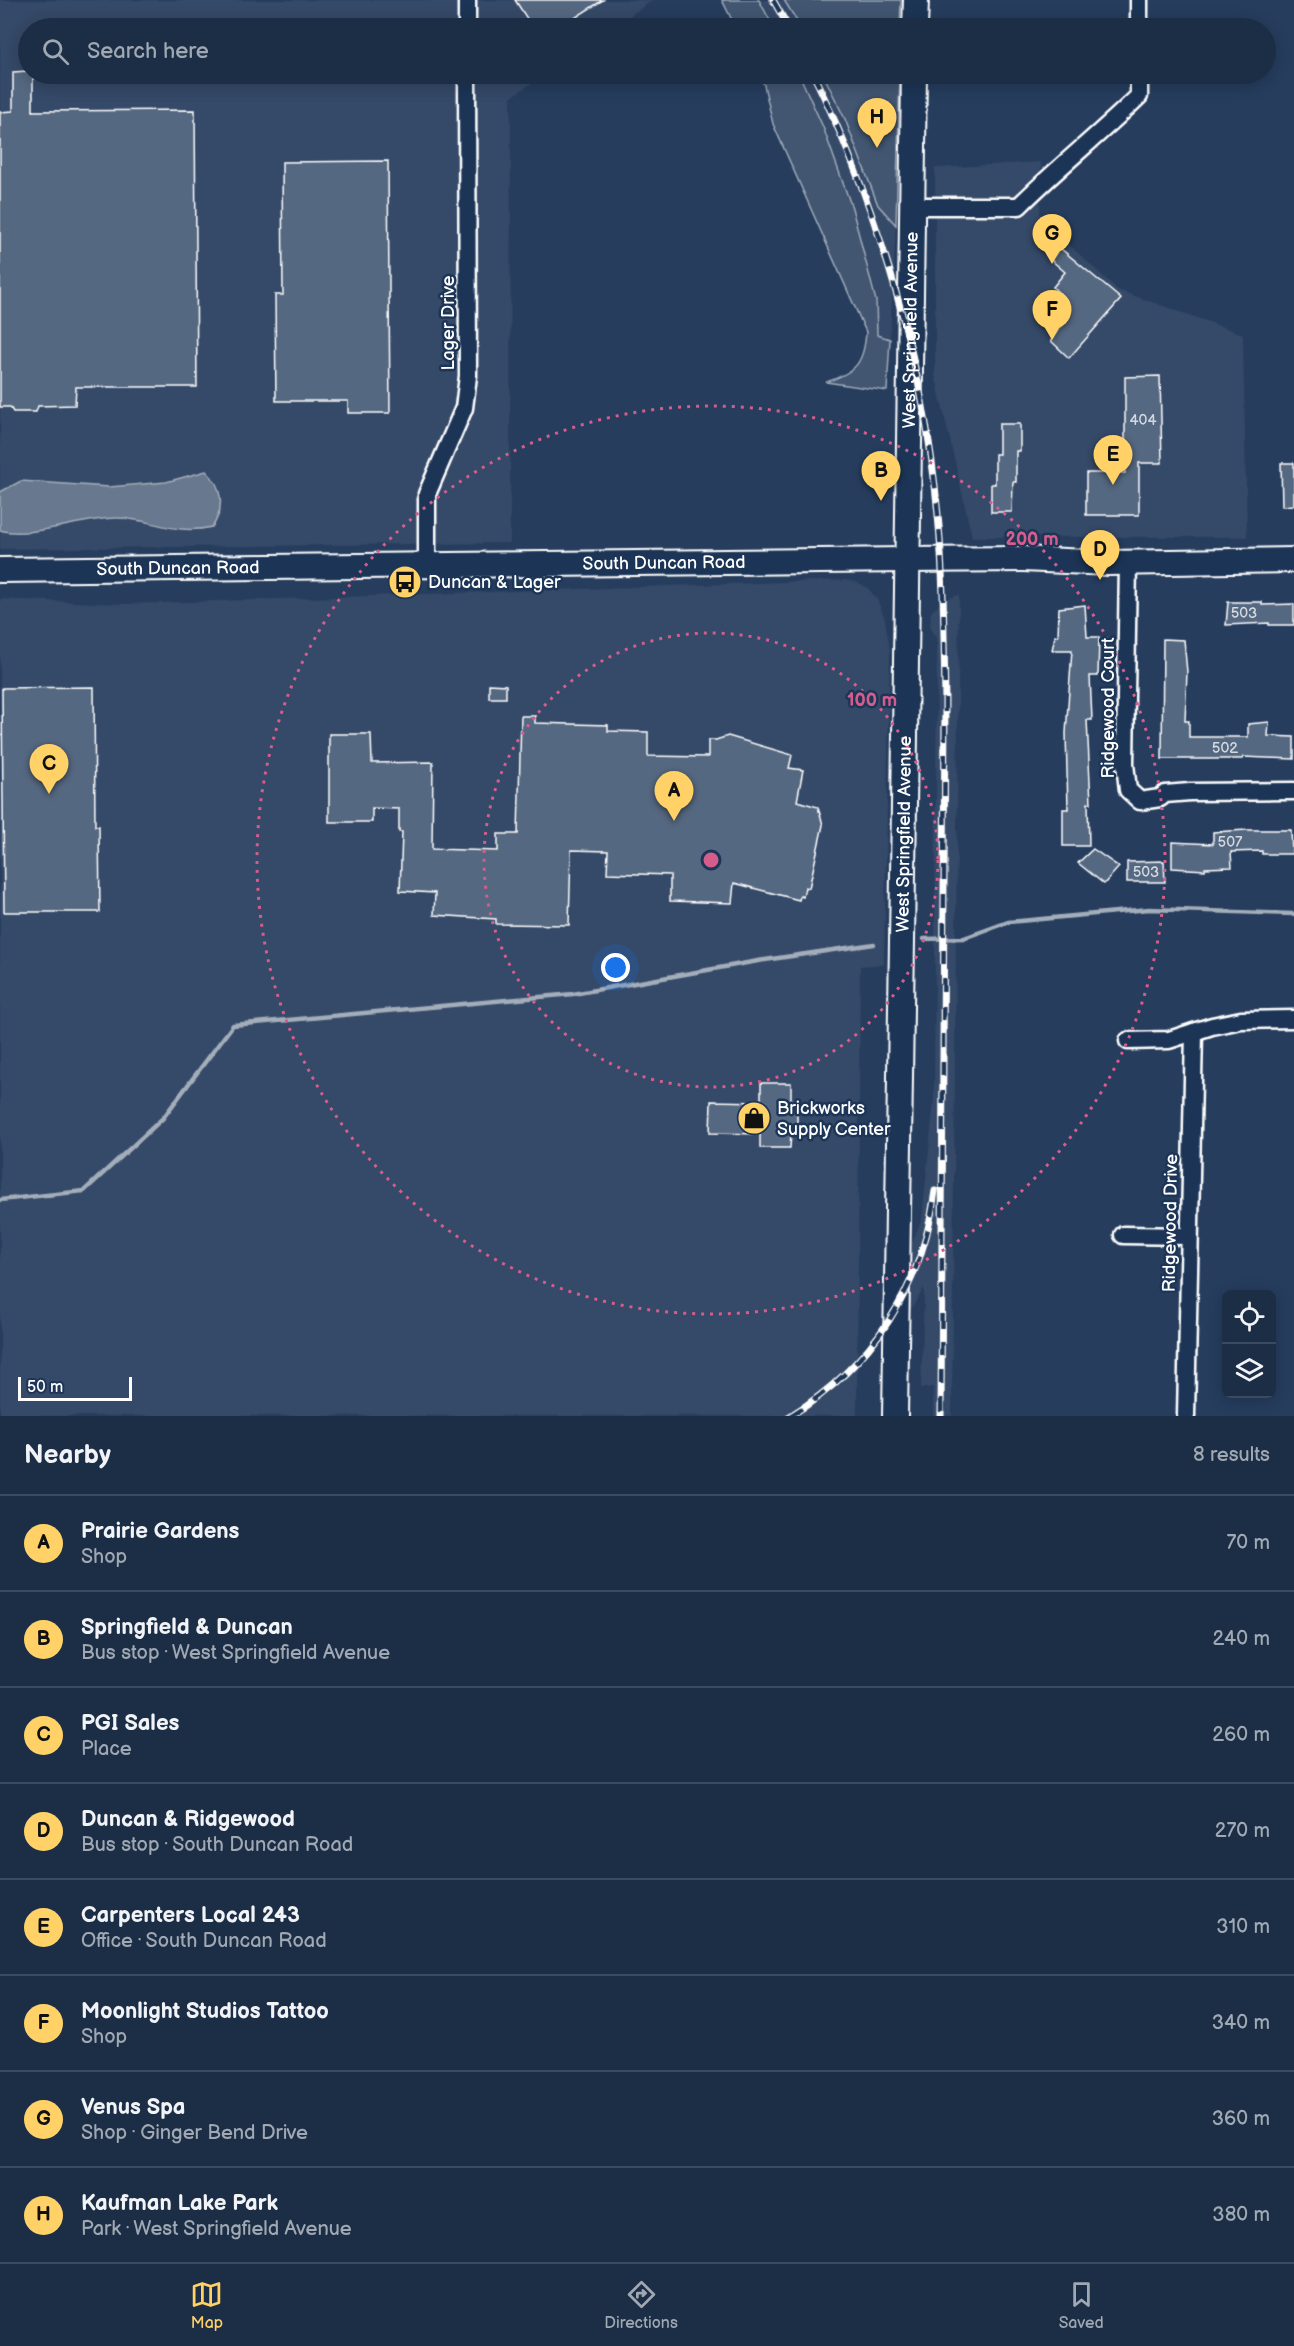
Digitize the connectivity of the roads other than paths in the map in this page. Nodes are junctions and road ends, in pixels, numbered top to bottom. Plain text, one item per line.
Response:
1 (467, 0) edge
2 (916, 0) edge
3 (1139, 0) edge
4 (467, 18) edge
5 (915, 18) edge
6 (1139, 18) edge
7 (467, 84) edge
8 (914, 84) edge
9 (1139, 84) edge
10 (912, 206) junction
11 (906, 560) junction
12 (1294, 560) edge
13 (1128, 562) junction
14 (427, 566) junction
15 (0, 570) edge
16 (1294, 791) edge
17 (1294, 1019) edge
18 (1194, 1032) junction
19 (1128, 1041) dead end
20 (1123, 1235) dead end
21 (1189, 1236) junction
22 (895, 1416) edge
23 (1186, 1416) edge

1 - 4 street
2 - 5 main road
3 - 6 street
7 - 14 street, Lager Drive
8 - 10 main road, West Springfield Avenue
9 - 10 street
10 - 11 main road, West Springfield Avenue
11 - 13 main road, South Duncan Road
11 - 14 main road, South Duncan Road
11 - 22 main road, West Springfield Avenue
12 - 13 main road, South Duncan Road
13 - 16 street, Ridgewood Court
14 - 15 main road, South Duncan Road
17 - 18 street
18 - 19 street
18 - 21 street, Ridgewood Drive
20 - 21 street
21 - 23 street, Ridgewood Drive

